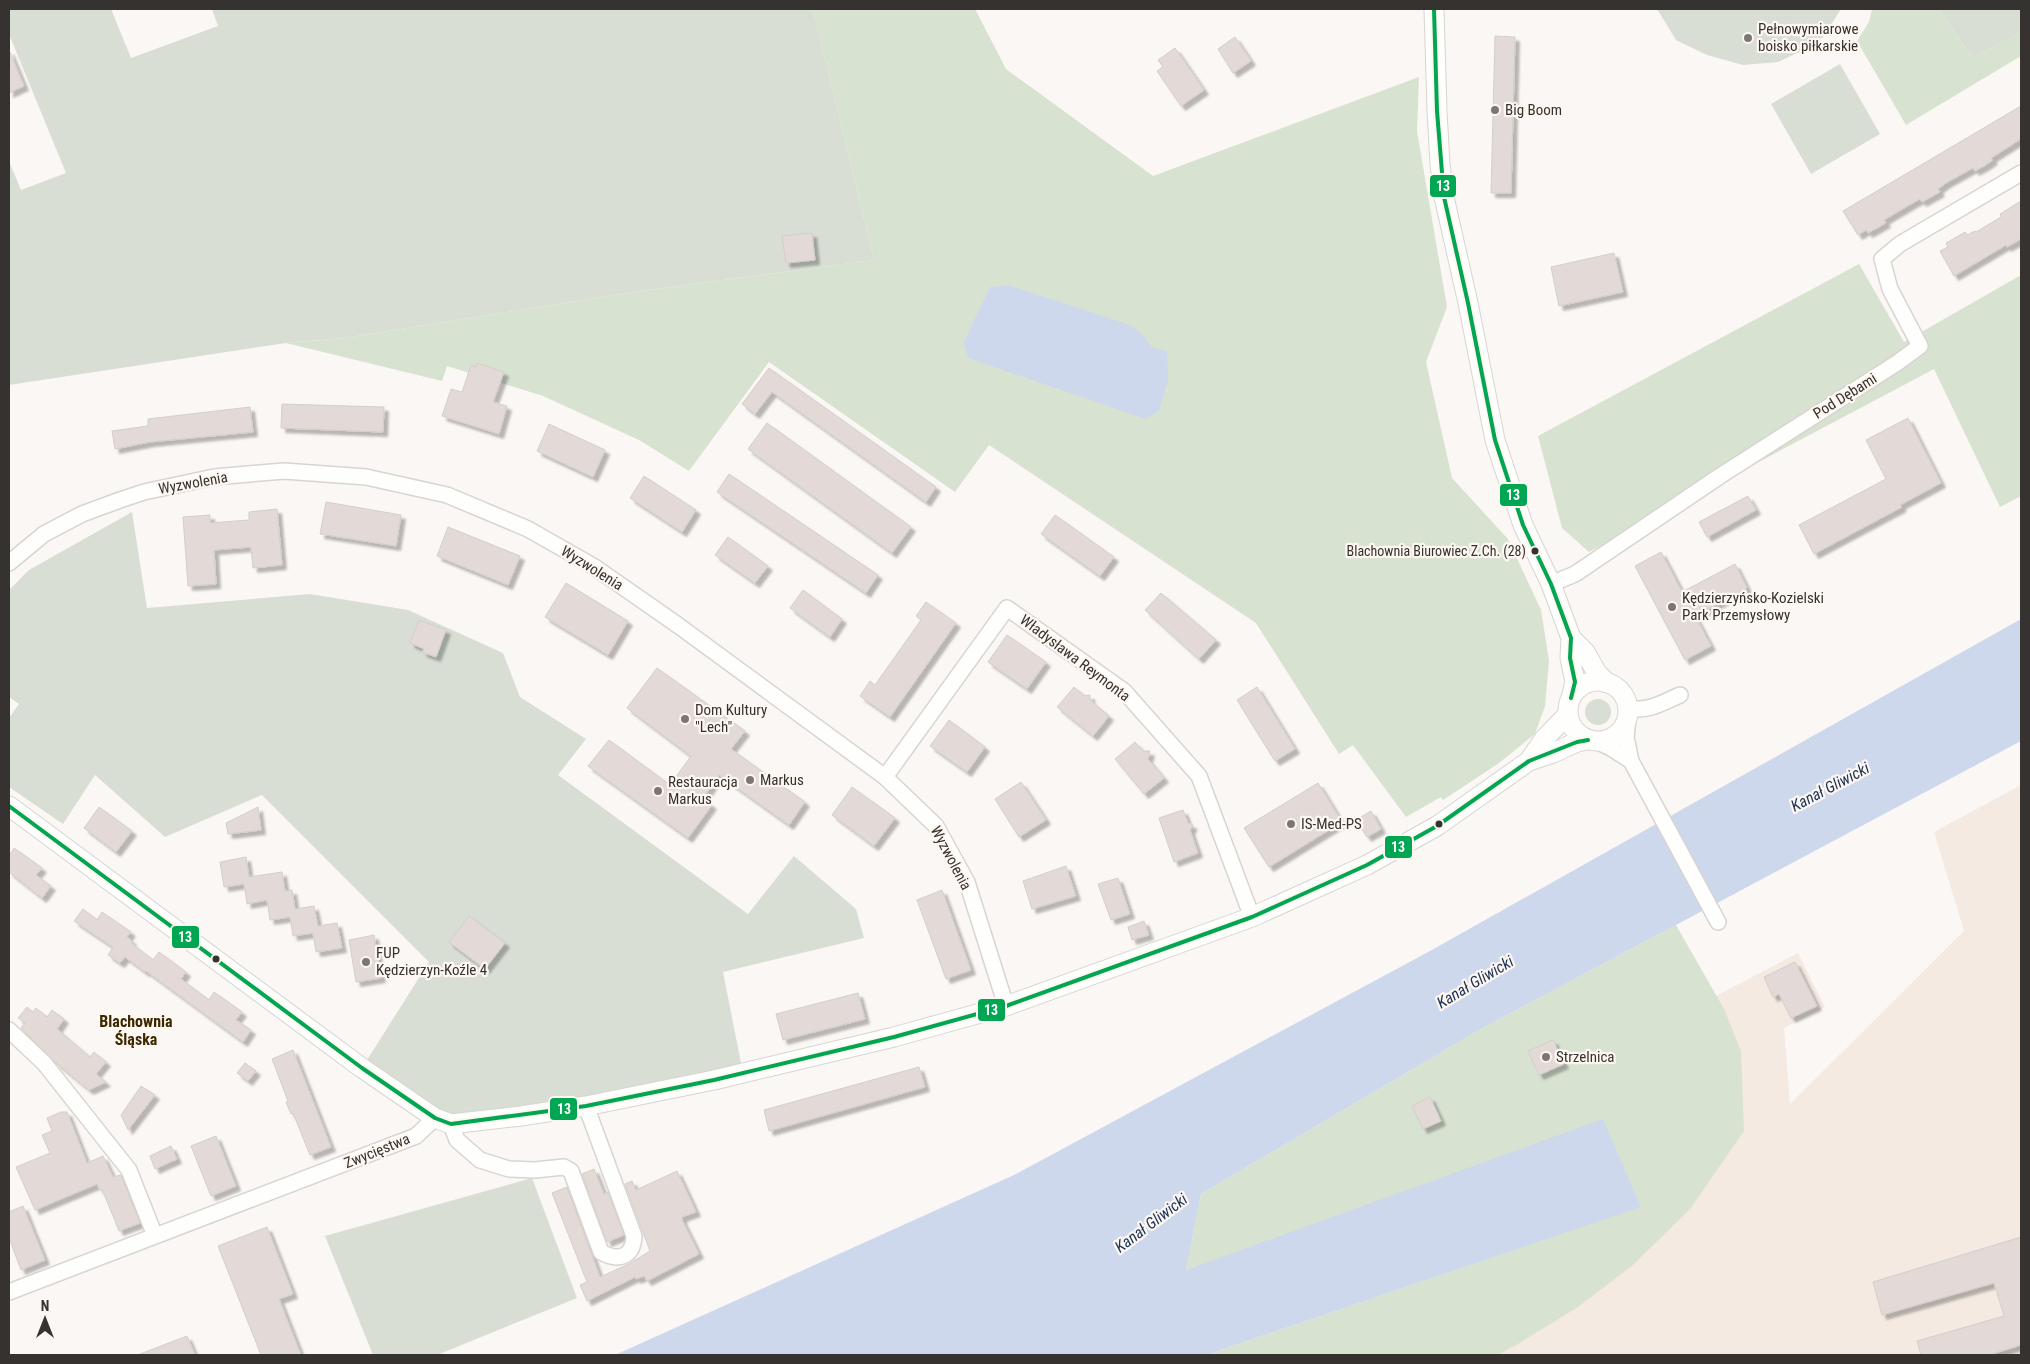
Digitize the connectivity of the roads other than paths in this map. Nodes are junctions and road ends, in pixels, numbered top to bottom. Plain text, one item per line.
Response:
1 (1434, 9) edge
2 (2021, 173) edge
3 (9, 563) edge
4 (1551, 584) junction
5 (1571, 638) junction
6 (1607, 682) junction
7 (1680, 694) dead end
8 (1569, 706) junction
9 (1628, 713) junction
10 (1593, 741) junction
11 (1529, 761) junction
12 (1631, 761) junction
13 (885, 777) junction
14 (9, 806) edge
15 (1252, 917) junction
16 (1717, 919) dead end
17 (1006, 1006) junction
18 (9, 1030) edge
19 (586, 1106) junction
20 (443, 1121) junction
21 (155, 1236) junction
22 (9, 1292) edge

1 - 4 street
2 - 4 street, Pod Dębami
3 - 13 street, Wyzwolenia
4 - 5 street
5 - 6 street
5 - 8 street
6 - 8 street
6 - 9 street
7 - 9 street
8 - 10 street
8 - 11 street
9 - 10 street
9 - 12 street
10 - 11 street
10 - 12 street
11 - 15 street
12 - 16 street
13 - 15 street, Władysława Reymonta
13 - 17 street, Wyzwolenia
14 - 20 street
15 - 17 street
17 - 19 street
18 - 21 street
19 - 20 street
19 - 20 street
20 - 21 street, Zwycięstwa
21 - 22 street, Zwycięstwa

